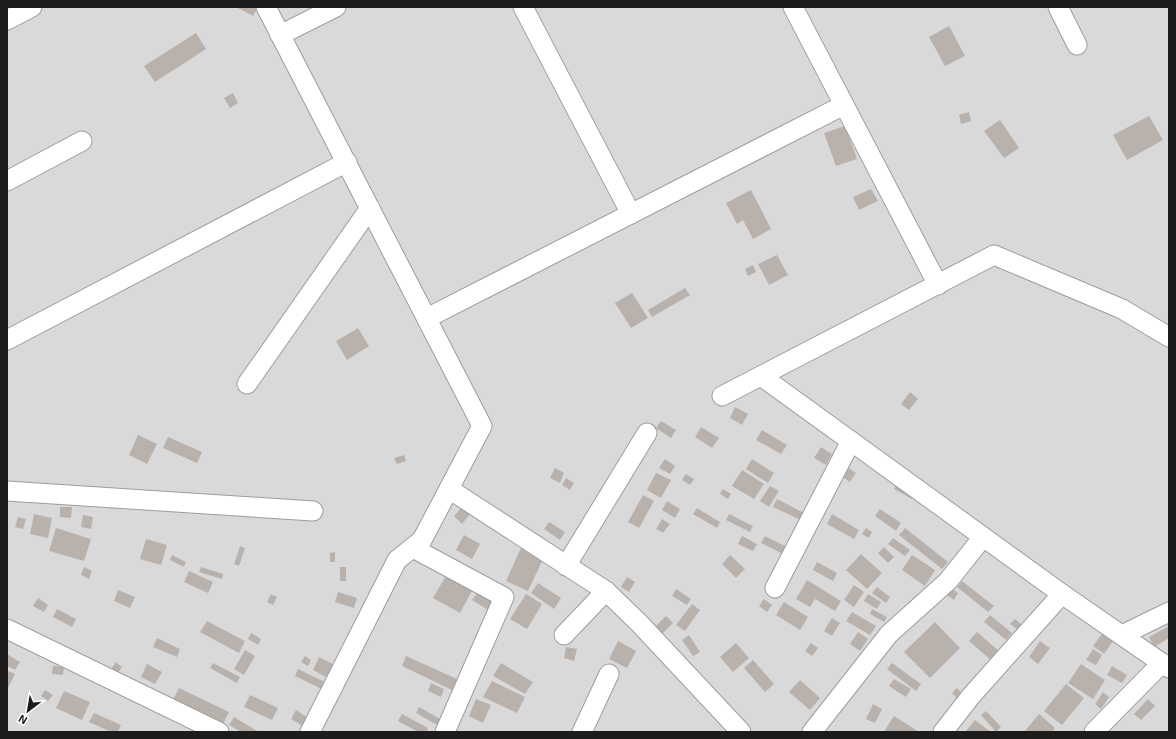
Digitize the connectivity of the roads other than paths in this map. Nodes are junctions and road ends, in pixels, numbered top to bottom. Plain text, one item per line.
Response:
1 (32, 7) edge
2 (266, 7) edge
3 (336, 7) edge
4 (522, 7) edge
5 (793, 7) edge
6 (1058, 7) edge
7 (7, 20) edge
8 (280, 35) junction
9 (1077, 45) dead end
10 (844, 105) junction
11 (82, 141) dead end
12 (347, 162) junction
13 (7, 181) edge
14 (370, 208) junction
15 (631, 214) junction
16 (938, 285) junction
17 (427, 318) junction
18 (1169, 337) edge
19 (7, 340) edge
20 (761, 376) junction
21 (247, 384) dead end
22 (722, 396) dead end
23 (647, 433) dead end
24 (851, 441) junction
25 (449, 489) junction
26 (8, 493) edge
27 (313, 511) dead end
28 (983, 537) junction
29 (413, 548) junction
30 (566, 566) junction
31 (775, 588) dead end
32 (606, 591) junction
33 (1062, 594) junction
34 (1169, 612) edge
35 (7, 629) edge
36 (564, 635) dead end
37 (1122, 636) junction
38 (1165, 665) edge
39 (609, 674) dead end
40 (219, 732) edge
41 (310, 732) edge
42 (445, 732) edge
43 (582, 732) edge
44 (741, 732) edge
45 (812, 732) edge
46 (943, 732) edge
47 (1094, 732) edge

1 - 7 street
2 - 8 street
3 - 8 street
4 - 15 street
5 - 10 street
6 - 9 street
8 - 12 street
10 - 15 street
10 - 16 street
11 - 13 street
12 - 14 street
12 - 19 street
14 - 17 street
14 - 21 street
15 - 17 street
16 - 18 street
16 - 20 street
17 - 25 street
20 - 22 street
20 - 24 street
23 - 30 street
24 - 28 street
24 - 31 street
25 - 29 street
25 - 30 street
26 - 27 street
28 - 33 street
28 - 45 street
29 - 41 street
29 - 42 street
30 - 32 street
32 - 36 street
32 - 44 street
33 - 37 street
33 - 46 street
34 - 37 street
35 - 40 street
37 - 38 street
38 - 47 street
39 - 43 street

